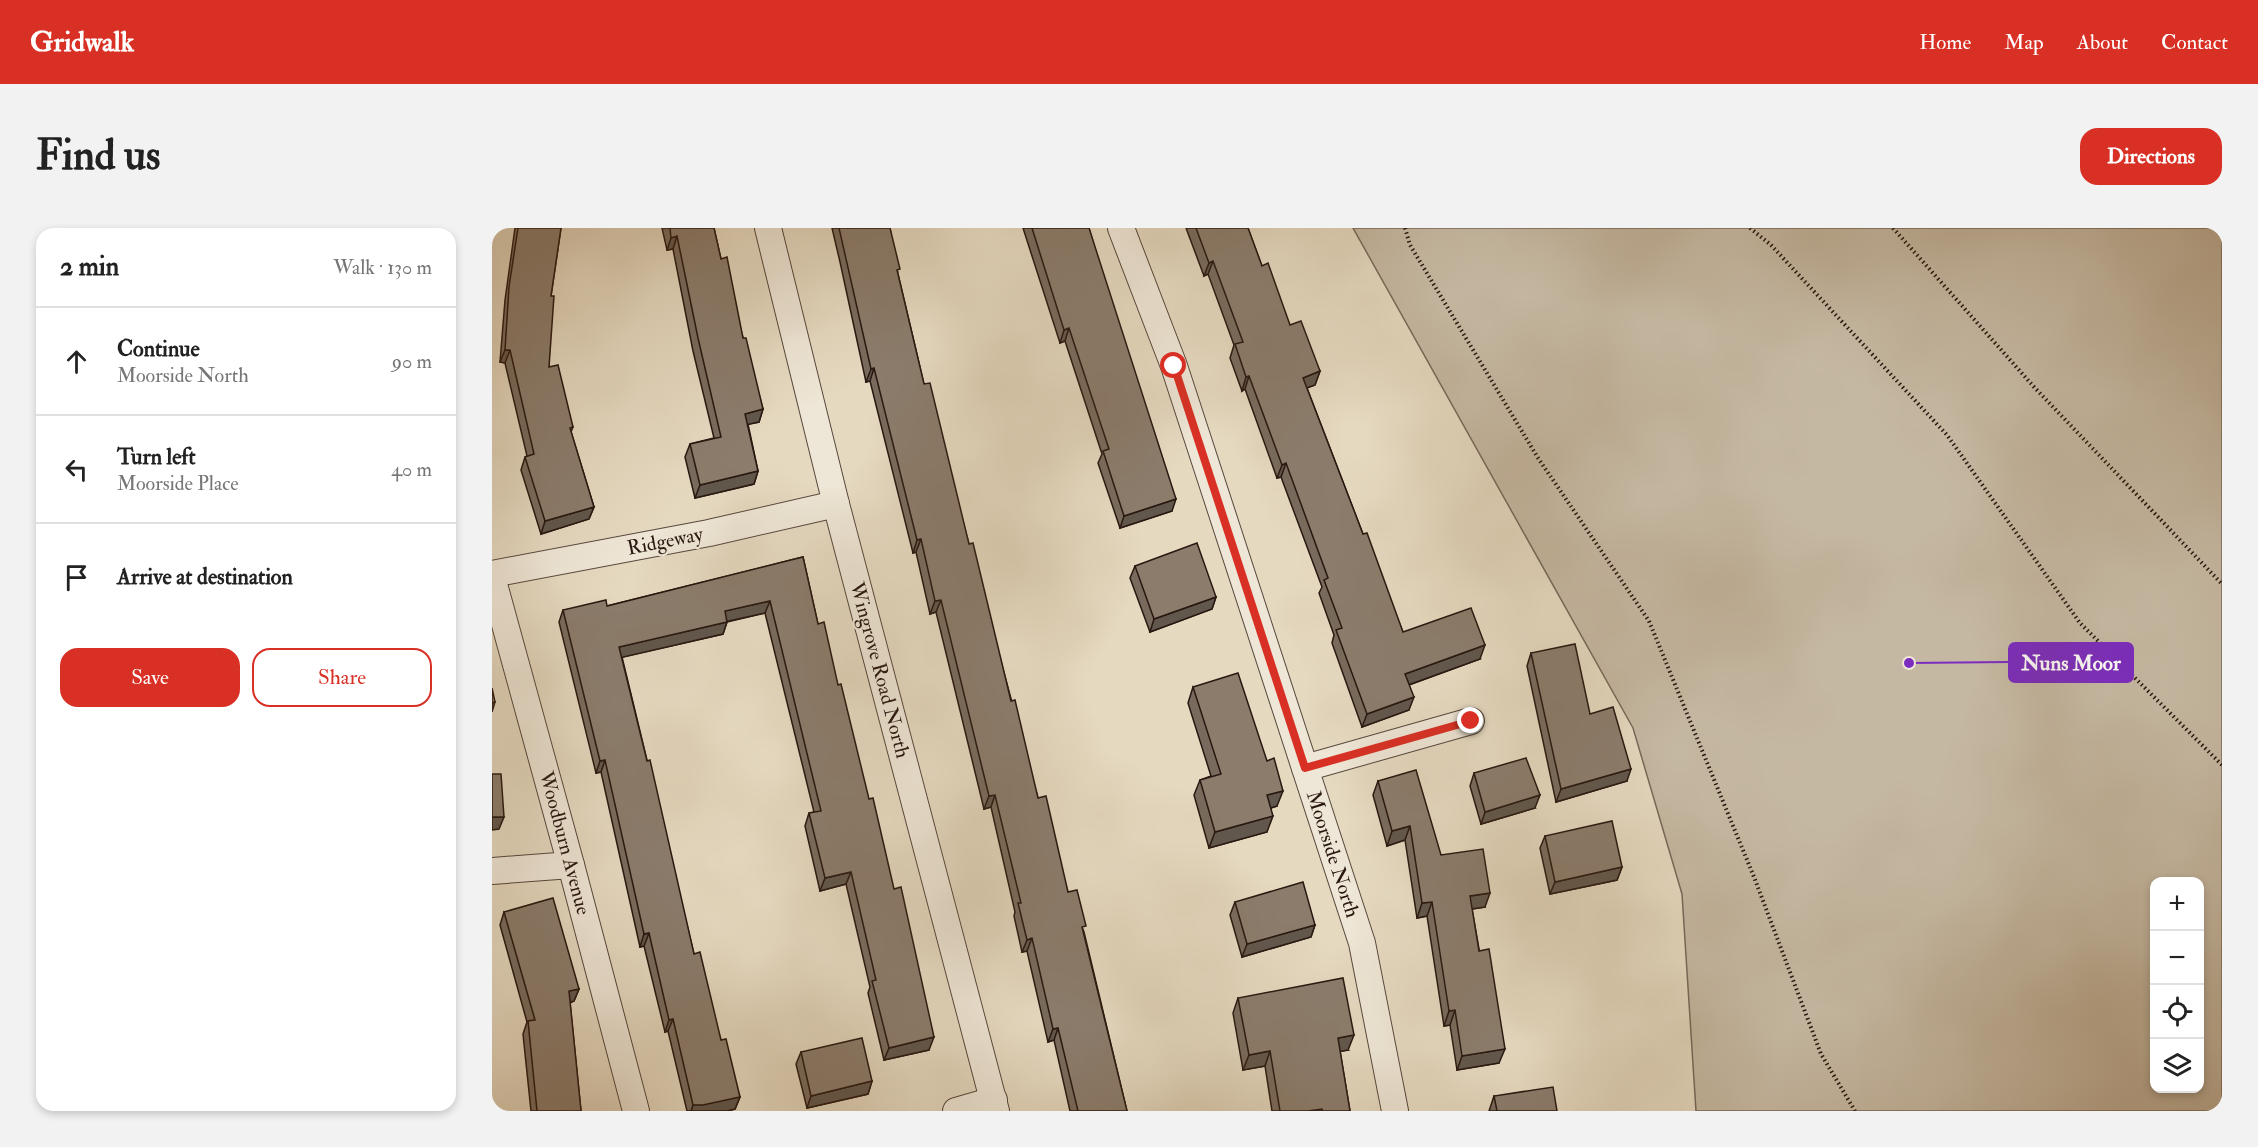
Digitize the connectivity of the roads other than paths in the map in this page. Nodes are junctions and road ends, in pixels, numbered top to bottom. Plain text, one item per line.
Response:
1 (768, 228) edge
2 (1121, 228) edge
3 (836, 504) junction
4 (492, 575) edge
5 (1471, 721) dead end
6 (1305, 768) junction
7 (571, 865) junction
8 (492, 871) edge
9 (995, 1106) edge
10 (636, 1111) edge
11 (956, 1111) edge
12 (1395, 1111) edge

1 - 3 street, Wingrove Road North
2 - 6 street, Moorside North
3 - 4 street, Ridgeway
3 - 9 street, Wingrove Road North
4 - 7 street, Woodburn Avenue
5 - 6 street
6 - 12 street, Moorside North
7 - 8 street
7 - 10 street, Woodburn Avenue
9 - 11 street

